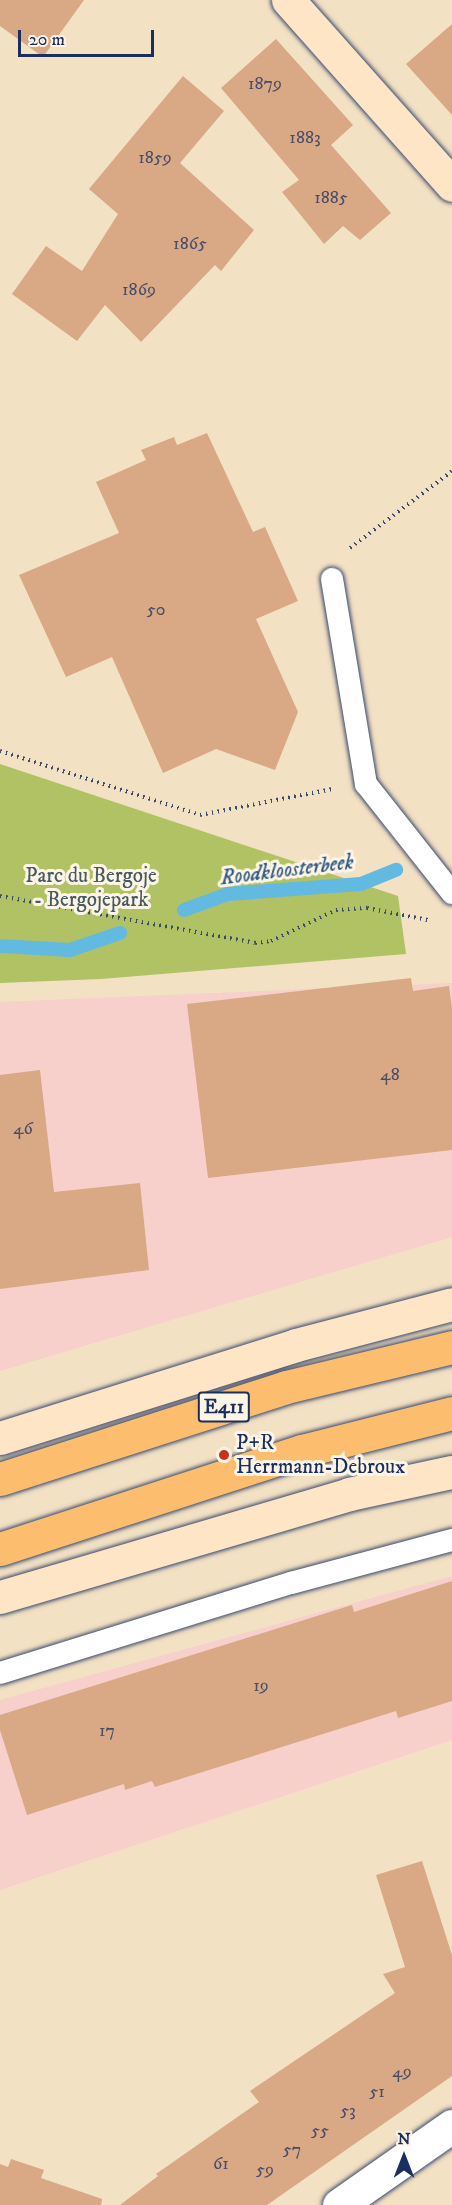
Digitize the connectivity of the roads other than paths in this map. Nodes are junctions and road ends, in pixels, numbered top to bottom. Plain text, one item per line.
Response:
1 (288, 0) edge
2 (452, 185) edge
3 (332, 579) road end
4 (452, 893) edge
5 (452, 1304) edge
6 (452, 1347) edge
7 (452, 1413) edge
8 (0, 1438) edge
9 (452, 1472) edge
10 (0, 1479) edge
11 (452, 1540) edge
12 (0, 1549) edge
13 (0, 1597) edge
14 (0, 1673) edge
15 (452, 2126) edge
16 (339, 2205) edge

1 - 2 main road
3 - 4 lane
5 - 8 main road
6 - 10 highway, E411
7 - 12 highway
9 - 13 main road
11 - 14 lane
15 - 16 street

